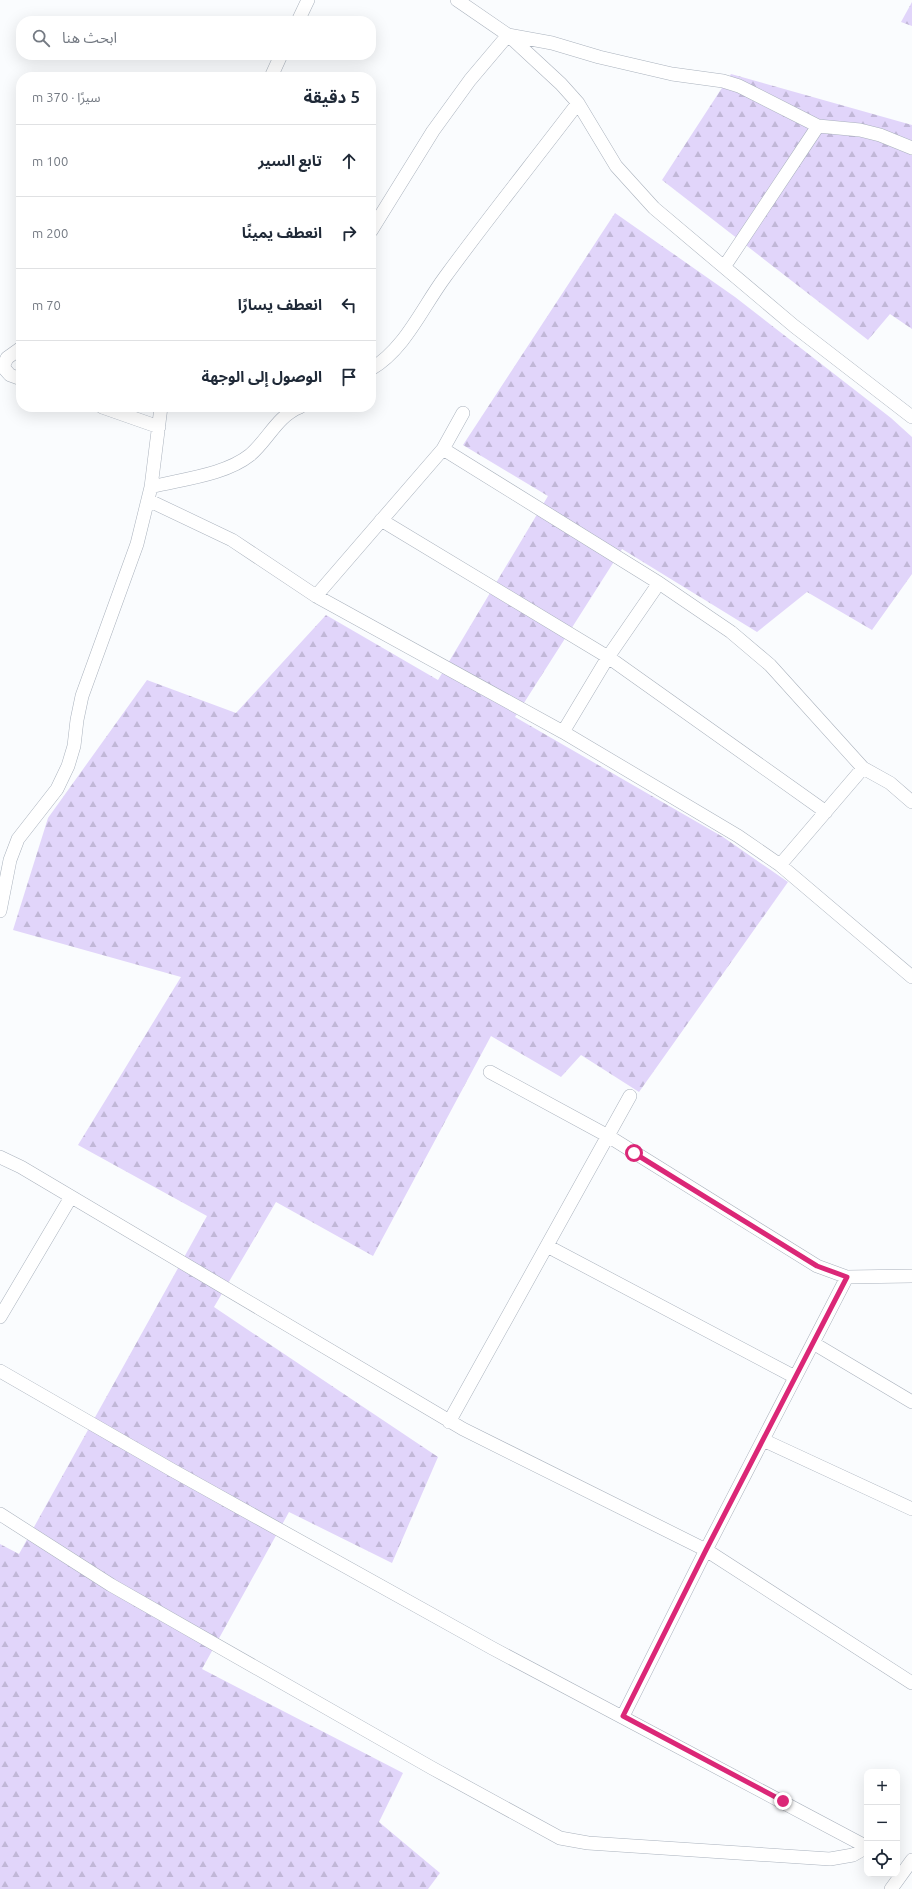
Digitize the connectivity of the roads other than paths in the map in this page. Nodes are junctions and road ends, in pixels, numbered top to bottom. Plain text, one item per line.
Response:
1 (308, 0) edge
2 (457, 0) edge
3 (300, 16) edge
4 (508, 35) junction
5 (279, 60) edge
6 (273, 72) edge
7 (578, 103) junction
8 (818, 126) junction
9 (912, 148) edge
10 (376, 223) edge
11 (724, 266) junction
12 (16, 352) edge
13 (376, 367) edge
14 (16, 377) edge
15 (116, 412) edge
16 (160, 412) edge
17 (291, 412) edge
18 (463, 414) dead end
19 (912, 417) edge
20 (159, 427) junction
21 (443, 449) junction
22 (151, 487) junction
23 (148, 500) junction
24 (381, 520) junction
25 (659, 582) junction
26 (316, 596) junction
27 (608, 657) junction
28 (563, 732) junction
29 (863, 768) junction
30 (912, 802) edge
31 (826, 812) junction
32 (780, 865) junction
33 (0, 911) edge
34 (912, 977) edge
35 (490, 1072) dead end
36 (630, 1096) dead end
37 (608, 1136) junction
38 (0, 1157) edge
39 (71, 1197) junction
40 (546, 1246) junction
41 (912, 1276) edge
42 (847, 1277) junction
43 (0, 1317) edge
44 (813, 1343) junction
45 (0, 1371) edge
46 (795, 1377) junction
47 (912, 1402) edge
48 (449, 1422) junction
49 (763, 1440) junction
50 (912, 1509) edge
51 (0, 1514) edge
52 (706, 1550) junction
53 (912, 1683) edge
54 (623, 1716) junction
55 (864, 1845) edge
56 (864, 1849) edge
57 (905, 1864) edge
58 (890, 1889) edge

1 - 3 street
2 - 4 street
4 - 7 street
4 - 8 street
4 - 10 street
5 - 6 street
7 - 11 street
7 - 13 street
8 - 9 street
8 - 11 street
11 - 19 street
12 - 14 street
15 - 20 street
16 - 20 street
17 - 22 street
18 - 21 street
20 - 22 street
21 - 24 street
21 - 25 street
22 - 23 street
23 - 26 street
23 - 33 street
24 - 26 street
24 - 27 street
25 - 27 street
25 - 29 street
26 - 28 street
27 - 28 street
27 - 31 street
28 - 32 street
29 - 30 street
29 - 31 street
31 - 32 street
32 - 34 street
35 - 37 street
36 - 37 street
37 - 40 street
37 - 42 street
38 - 39 street
39 - 43 street
39 - 48 street
40 - 46 street
40 - 48 street
41 - 42 street
42 - 44 street
44 - 46 street
44 - 47 street
45 - 54 street
46 - 49 street
48 - 52 street
49 - 50 street
49 - 52 street
51 - 56 street
52 - 53 street
52 - 54 street
54 - 55 street
57 - 58 street

